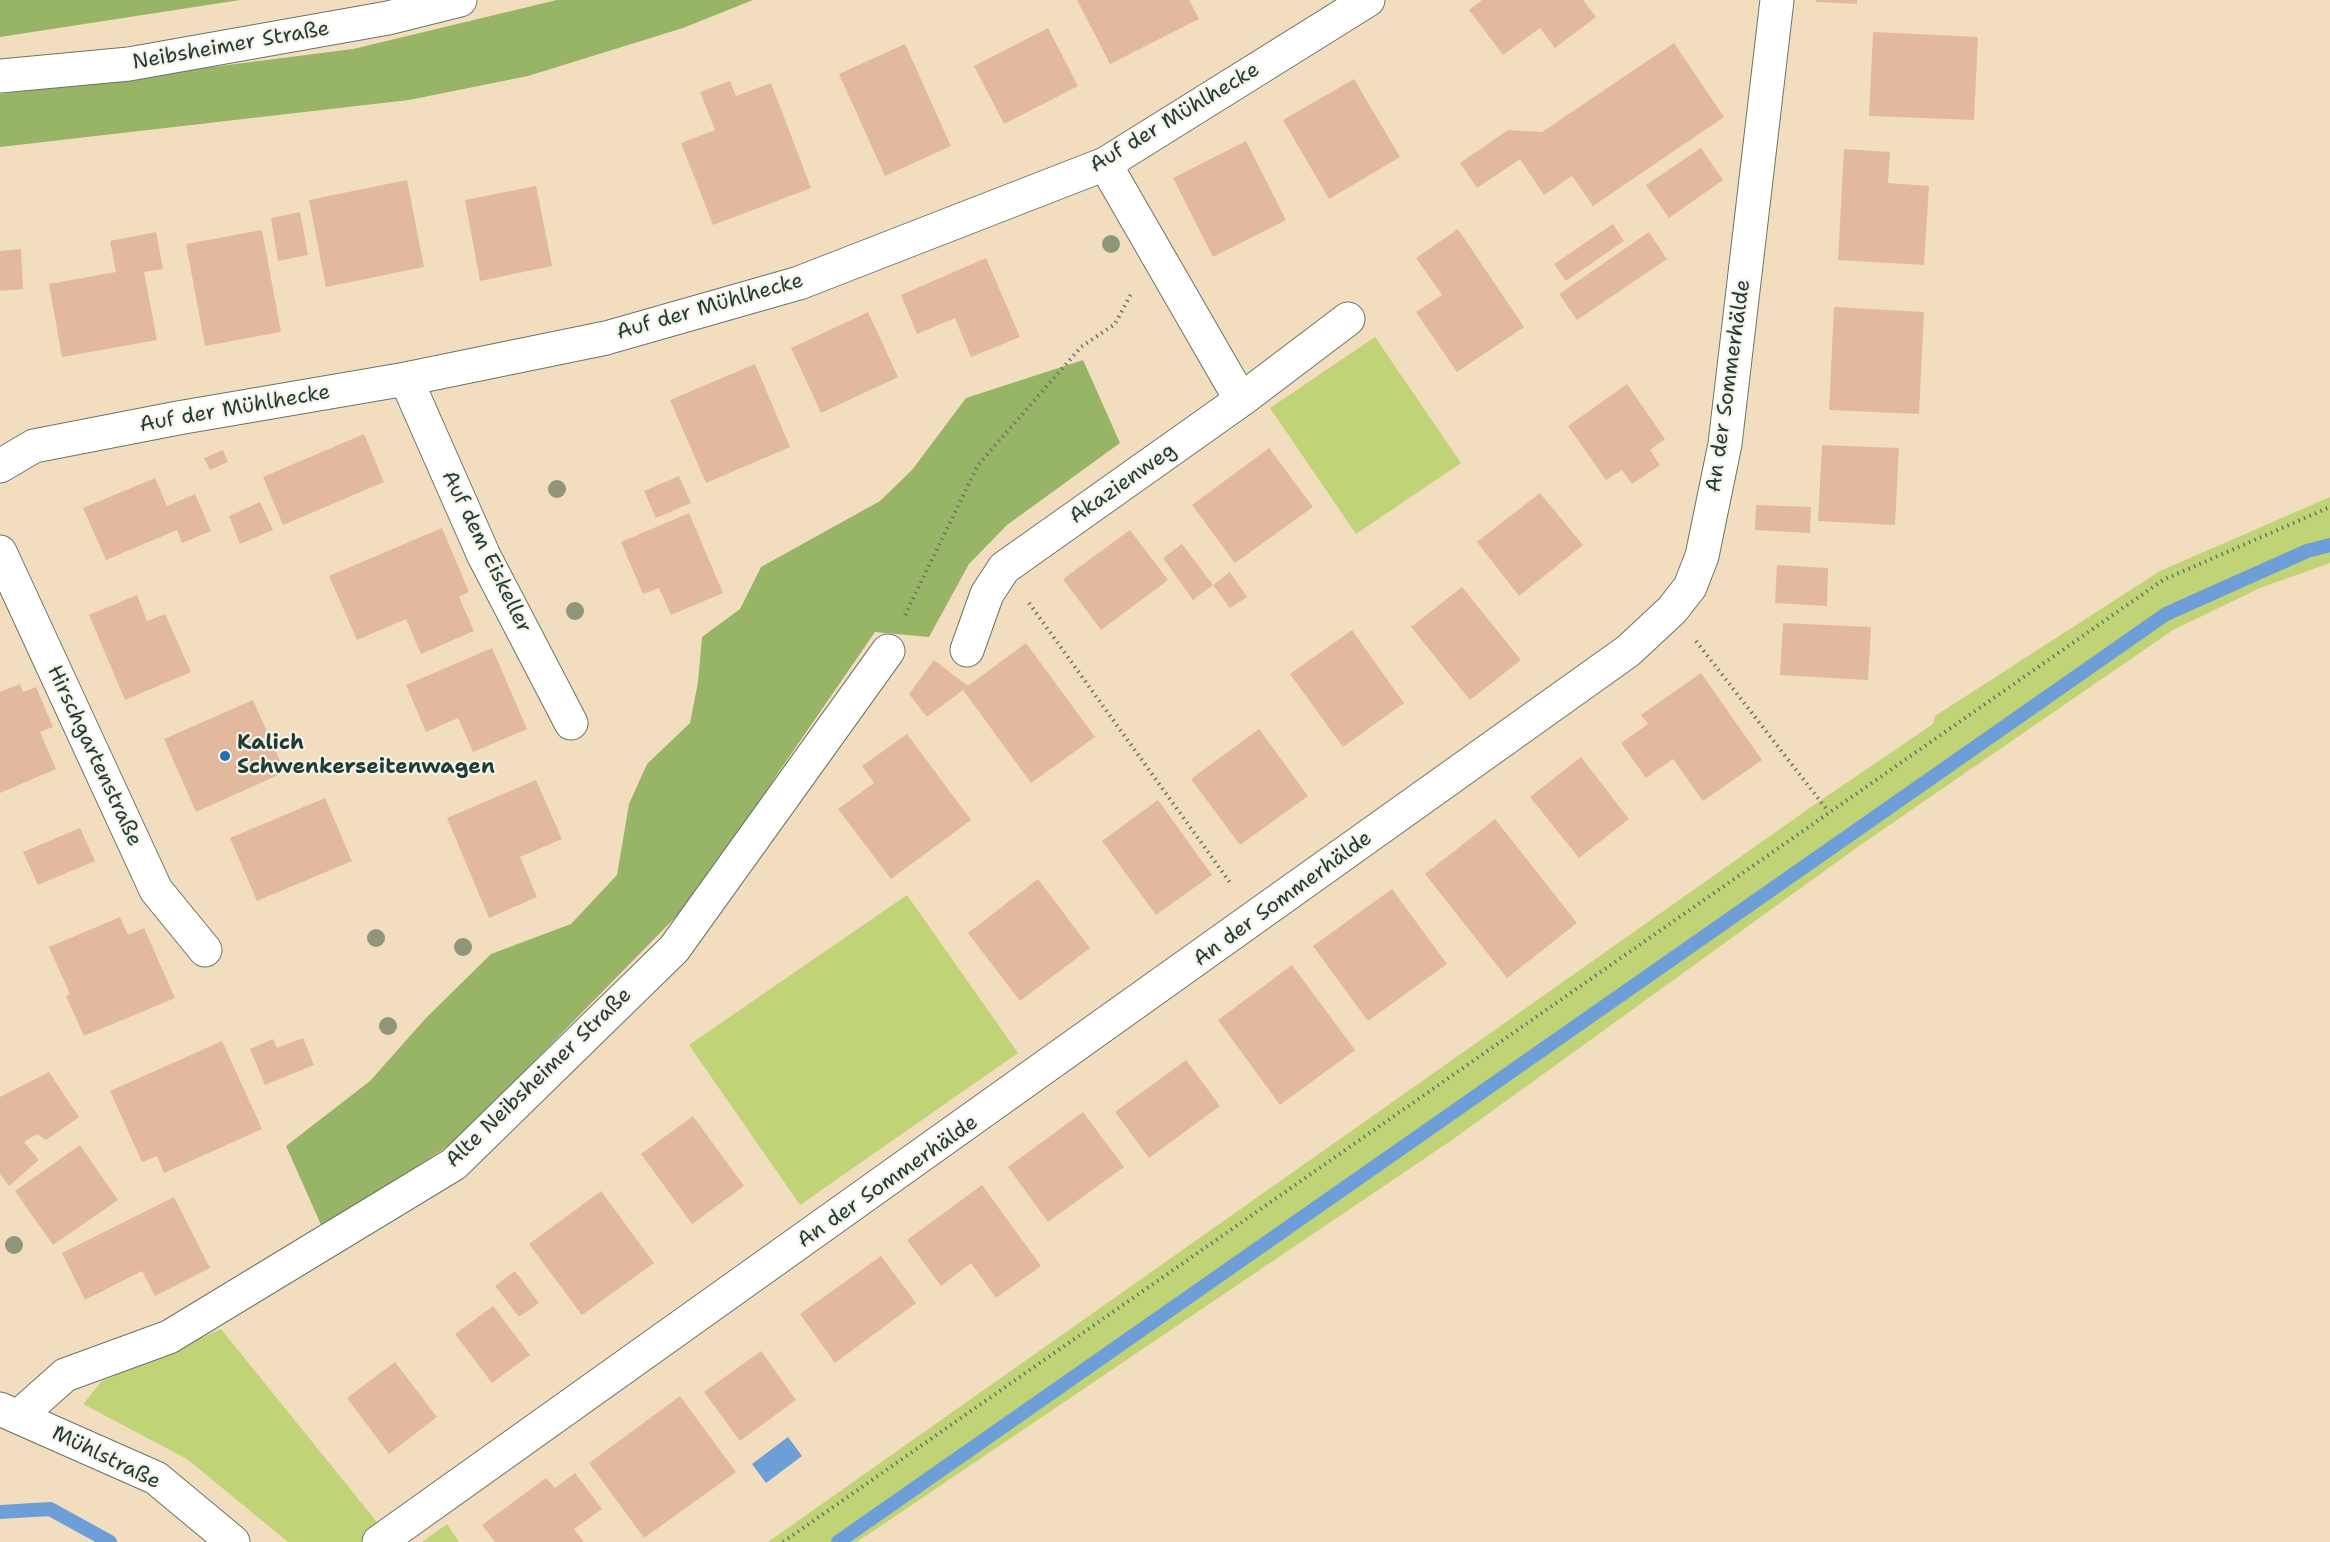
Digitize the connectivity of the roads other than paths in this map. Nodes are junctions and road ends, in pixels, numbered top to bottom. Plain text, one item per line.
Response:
1 (460, 0) edge
2 (1368, 0) edge
3 (1777, 0) edge
4 (0, 76) edge
5 (1104, 164) junction
6 (1348, 319) dead end
7 (406, 379) junction
8 (1241, 400) junction
9 (0, 466) edge
10 (0, 552) edge
11 (967, 650) dead end
12 (888, 651) road end
13 (571, 723) dead end
14 (205, 950) dead end
15 (10, 1412) edge
16 (233, 1542) edge
17 (379, 1542) edge

1 - 4 street, Neibsheimer Straße
2 - 5 street, Auf der Mühlhecke
3 - 17 street, An der Sommerhälde
5 - 7 street, Auf der Mühlhecke
5 - 8 street
6 - 8 street, Akazienweg
7 - 9 street, Auf der Mühlhecke
7 - 13 street, Auf dem Eiskeller
8 - 11 street, Akazienweg
10 - 14 street, Hirschgartenstraße
12 - 15 street, Alte Neibsheimer Straße
15 - 16 street, Mühlstraße

